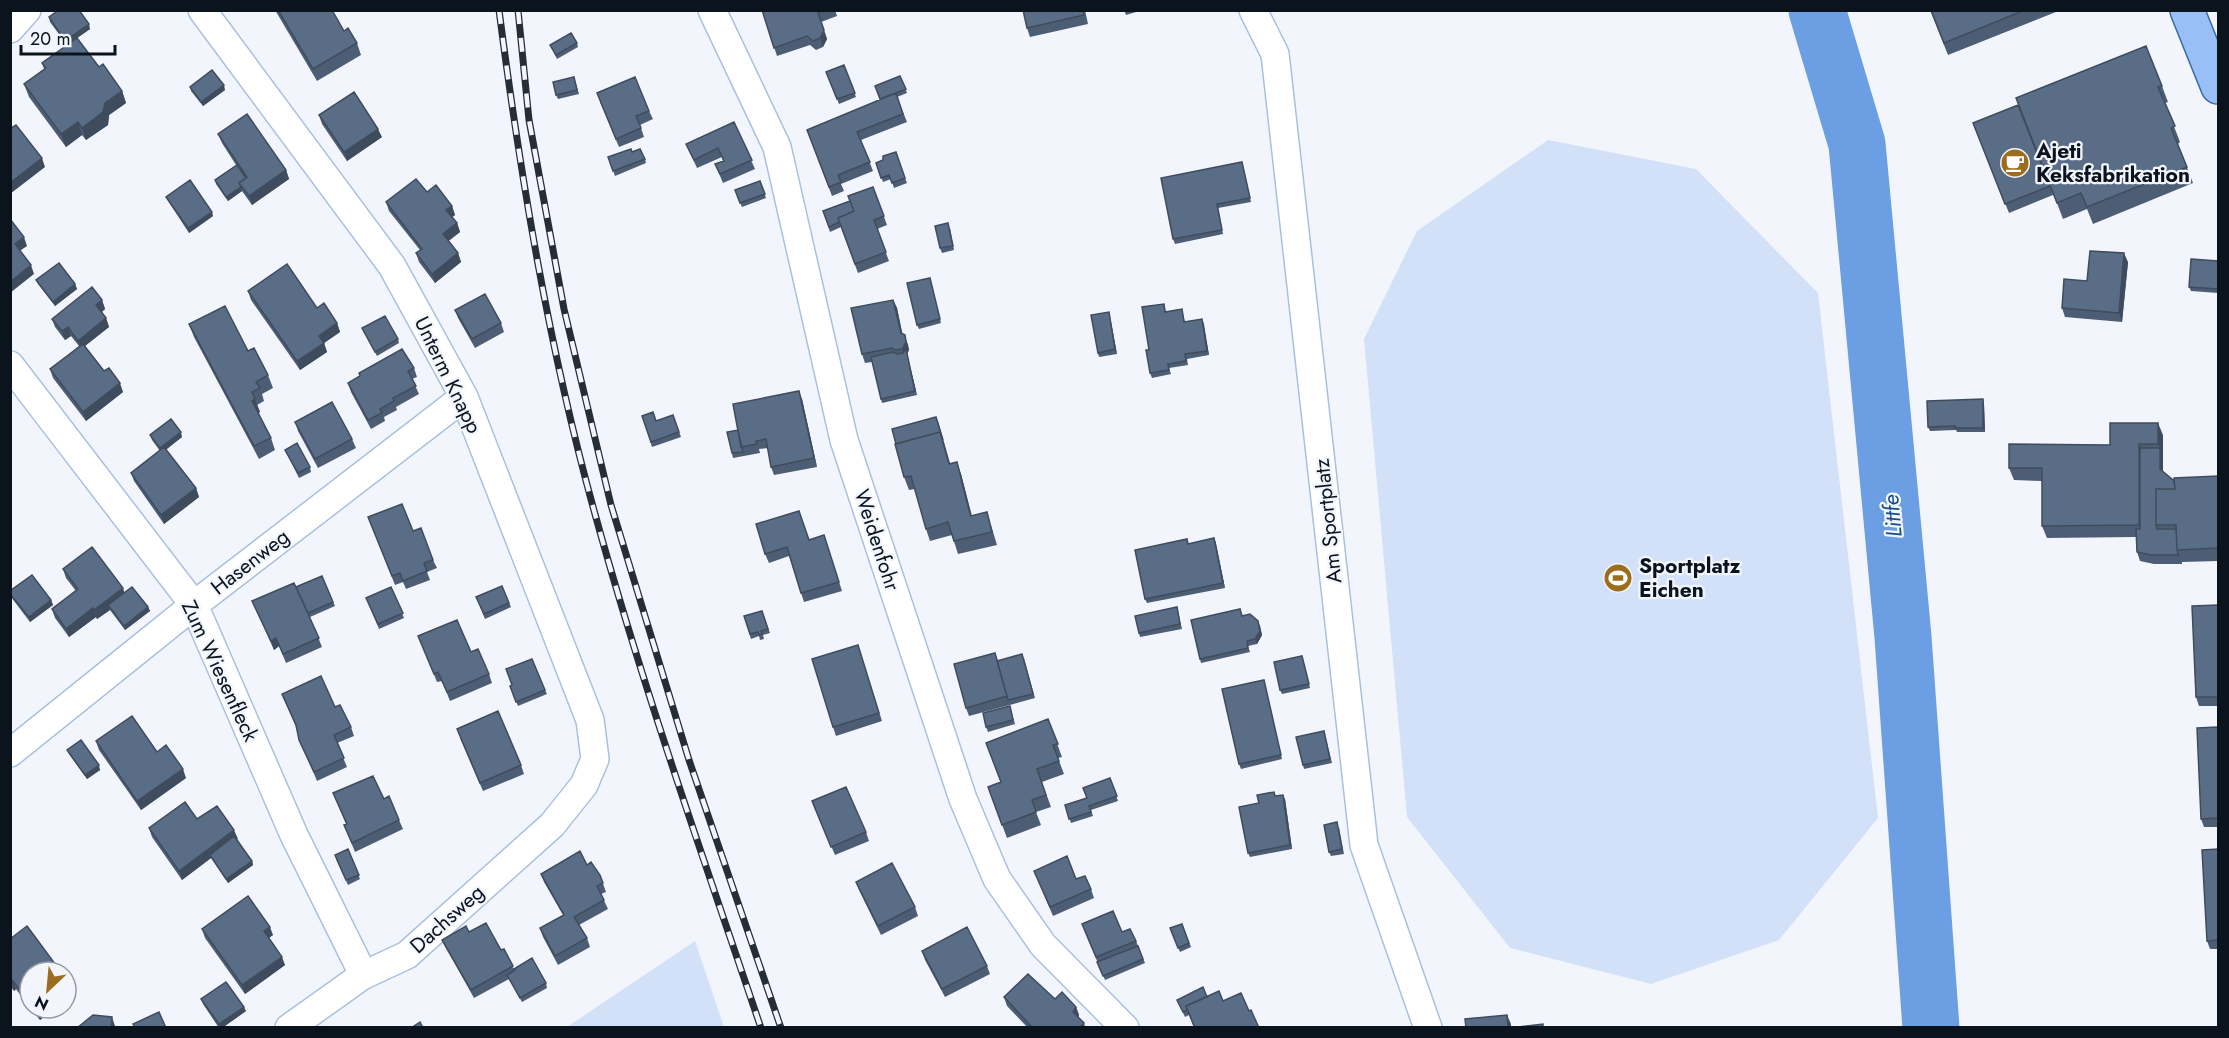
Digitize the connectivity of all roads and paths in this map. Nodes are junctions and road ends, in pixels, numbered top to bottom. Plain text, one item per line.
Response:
1 (27, 10) edge
2 (202, 10) edge
3 (712, 10) edge
4 (1253, 10) edge
5 (2187, 10) edge
6 (10, 29) edge
7 (2218, 87) edge
8 (10, 365) edge
9 (464, 398) junction
10 (194, 605) junction
11 (10, 753) edge
12 (584, 785) joint
13 (362, 976) junction
14 (289, 1028) edge
15 (1125, 1028) edge
16 (1428, 1028) edge

1 - 6 street
2 - 9 street, Unterm Knapp
3 - 15 street, Weidenfohr
4 - 16 street, Am Sportplatz
5 - 7 main road
8 - 10 street, Zum Wiesenfleck
9 - 10 street, Hasenweg
9 - 12 street, Unterm Knapp
10 - 11 street, Hasenweg
10 - 13 street, Zum Wiesenfleck
12 - 13 street, Dachsweg
13 - 14 street, Dachsweg

